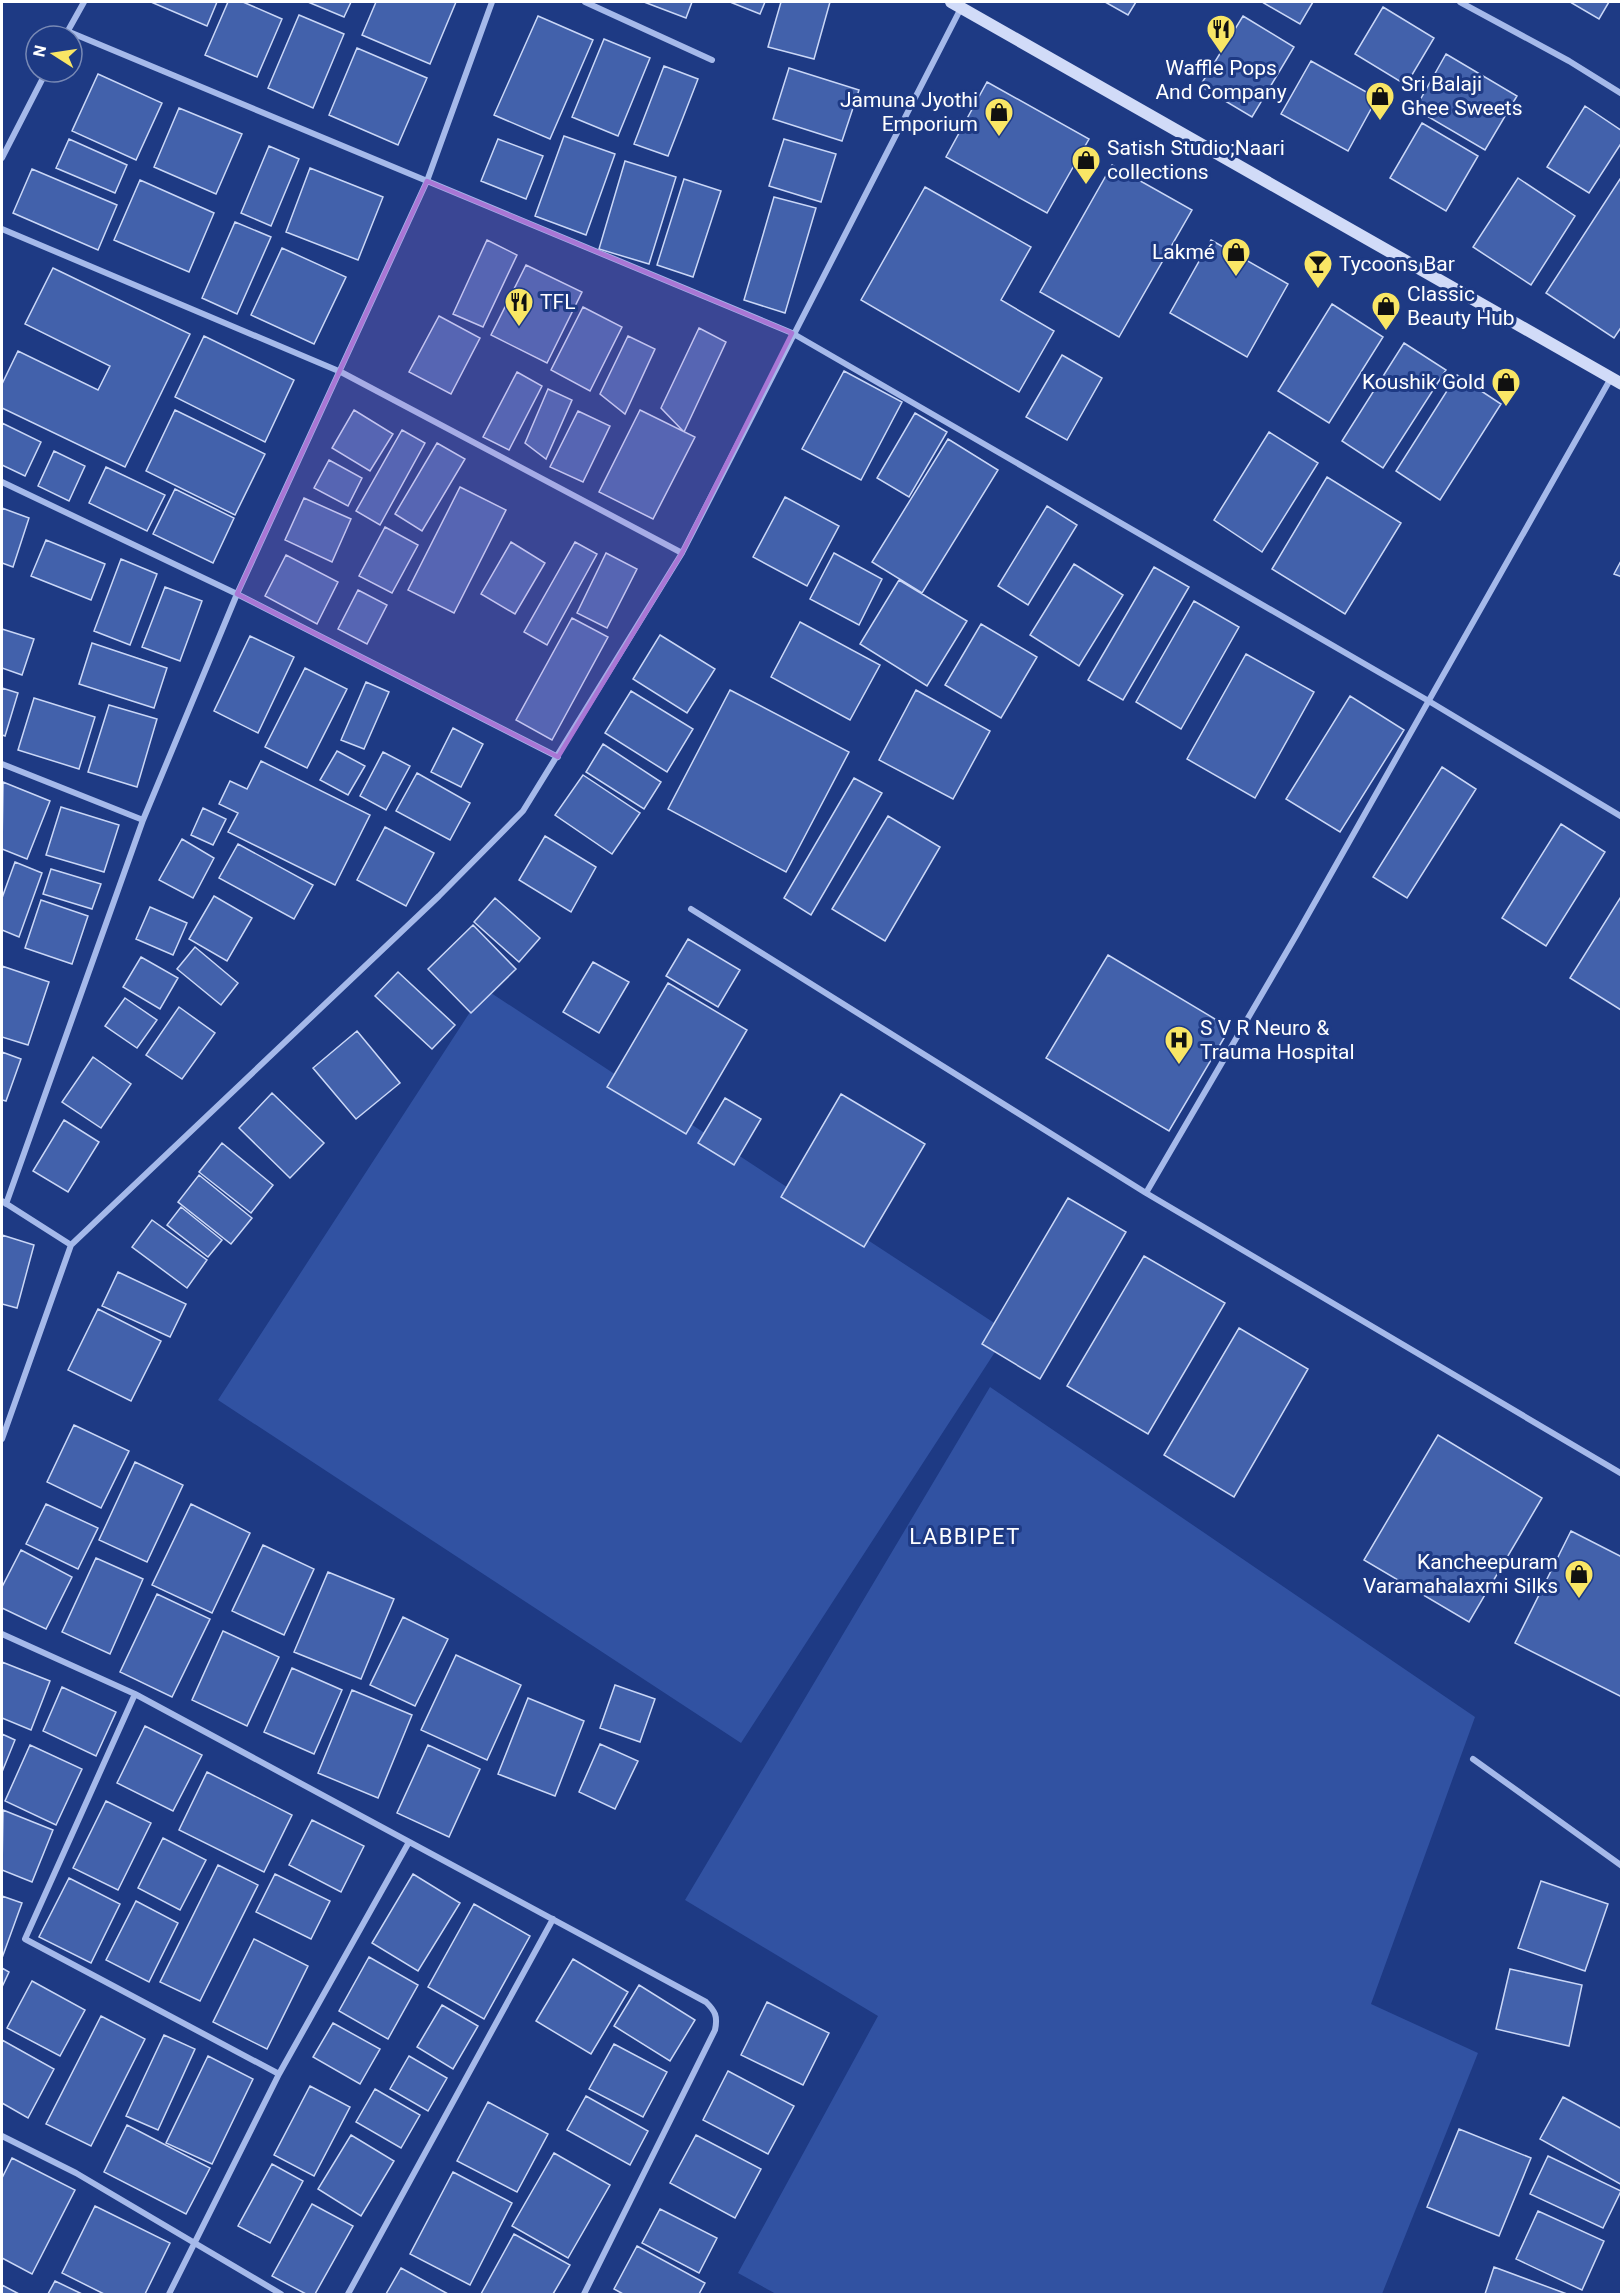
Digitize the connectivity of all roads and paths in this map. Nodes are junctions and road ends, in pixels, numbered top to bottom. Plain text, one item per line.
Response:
1 (84, 2) edge
2 (492, 2) edge
3 (585, 2) edge
4 (1460, 2) edge
5 (956, 4) edge
6 (72, 24) edge
7 (84, 41) edge
8 (712, 60) dead end
9 (40, 84) edge
10 (1622, 94) edge
11 (2, 158) edge
12 (427, 181) junction
13 (2, 229) edge
14 (792, 333) junction
15 (341, 372) junction
16 (1616, 380) edge
17 (2, 482) edge
18 (682, 554) junction
19 (237, 594) junction
20 (1427, 700) junction
21 (558, 757) junction
22 (2, 764) edge
23 (1622, 817) edge
24 (143, 820) junction
25 (691, 909) dead end
26 (1146, 1193) junction
27 (4, 1203) edge
28 (71, 1245) junction
29 (2, 1439) edge
30 (1622, 1474) edge
31 (2, 1634) edge
32 (135, 1694) junction
33 (1473, 1759) dead end
34 (409, 1842) junction
35 (1622, 1866) edge
36 (553, 1919) junction
37 (279, 2074) junction
38 (2, 2136) edge
39 (195, 2243) junction
40 (170, 2295) edge
41 (281, 2295) edge
42 (348, 2295) edge
43 (584, 2295) edge

1 - 6 street
2 - 12 street
3 - 8 street
4 - 10 street
5 - 14 street
5 - 16 street
7 - 12 street
9 - 11 street
12 - 14 street
12 - 15 street
13 - 15 street
14 - 18 street
14 - 20 street
15 - 18 street
15 - 19 street
16 - 20 street
17 - 19 street
18 - 21 street
19 - 21 street
19 - 24 street
20 - 23 street
20 - 26 street
21 - 28 street
22 - 24 street
24 - 27 street
25 - 26 street
26 - 30 street
27 - 28 street
28 - 29 street
31 - 32 street
32 - 34 street
32 - 37 street
33 - 35 street
34 - 36 street
34 - 37 street
36 - 42 street
36 - 43 street
37 - 39 street
38 - 39 street
39 - 40 street
39 - 41 street

